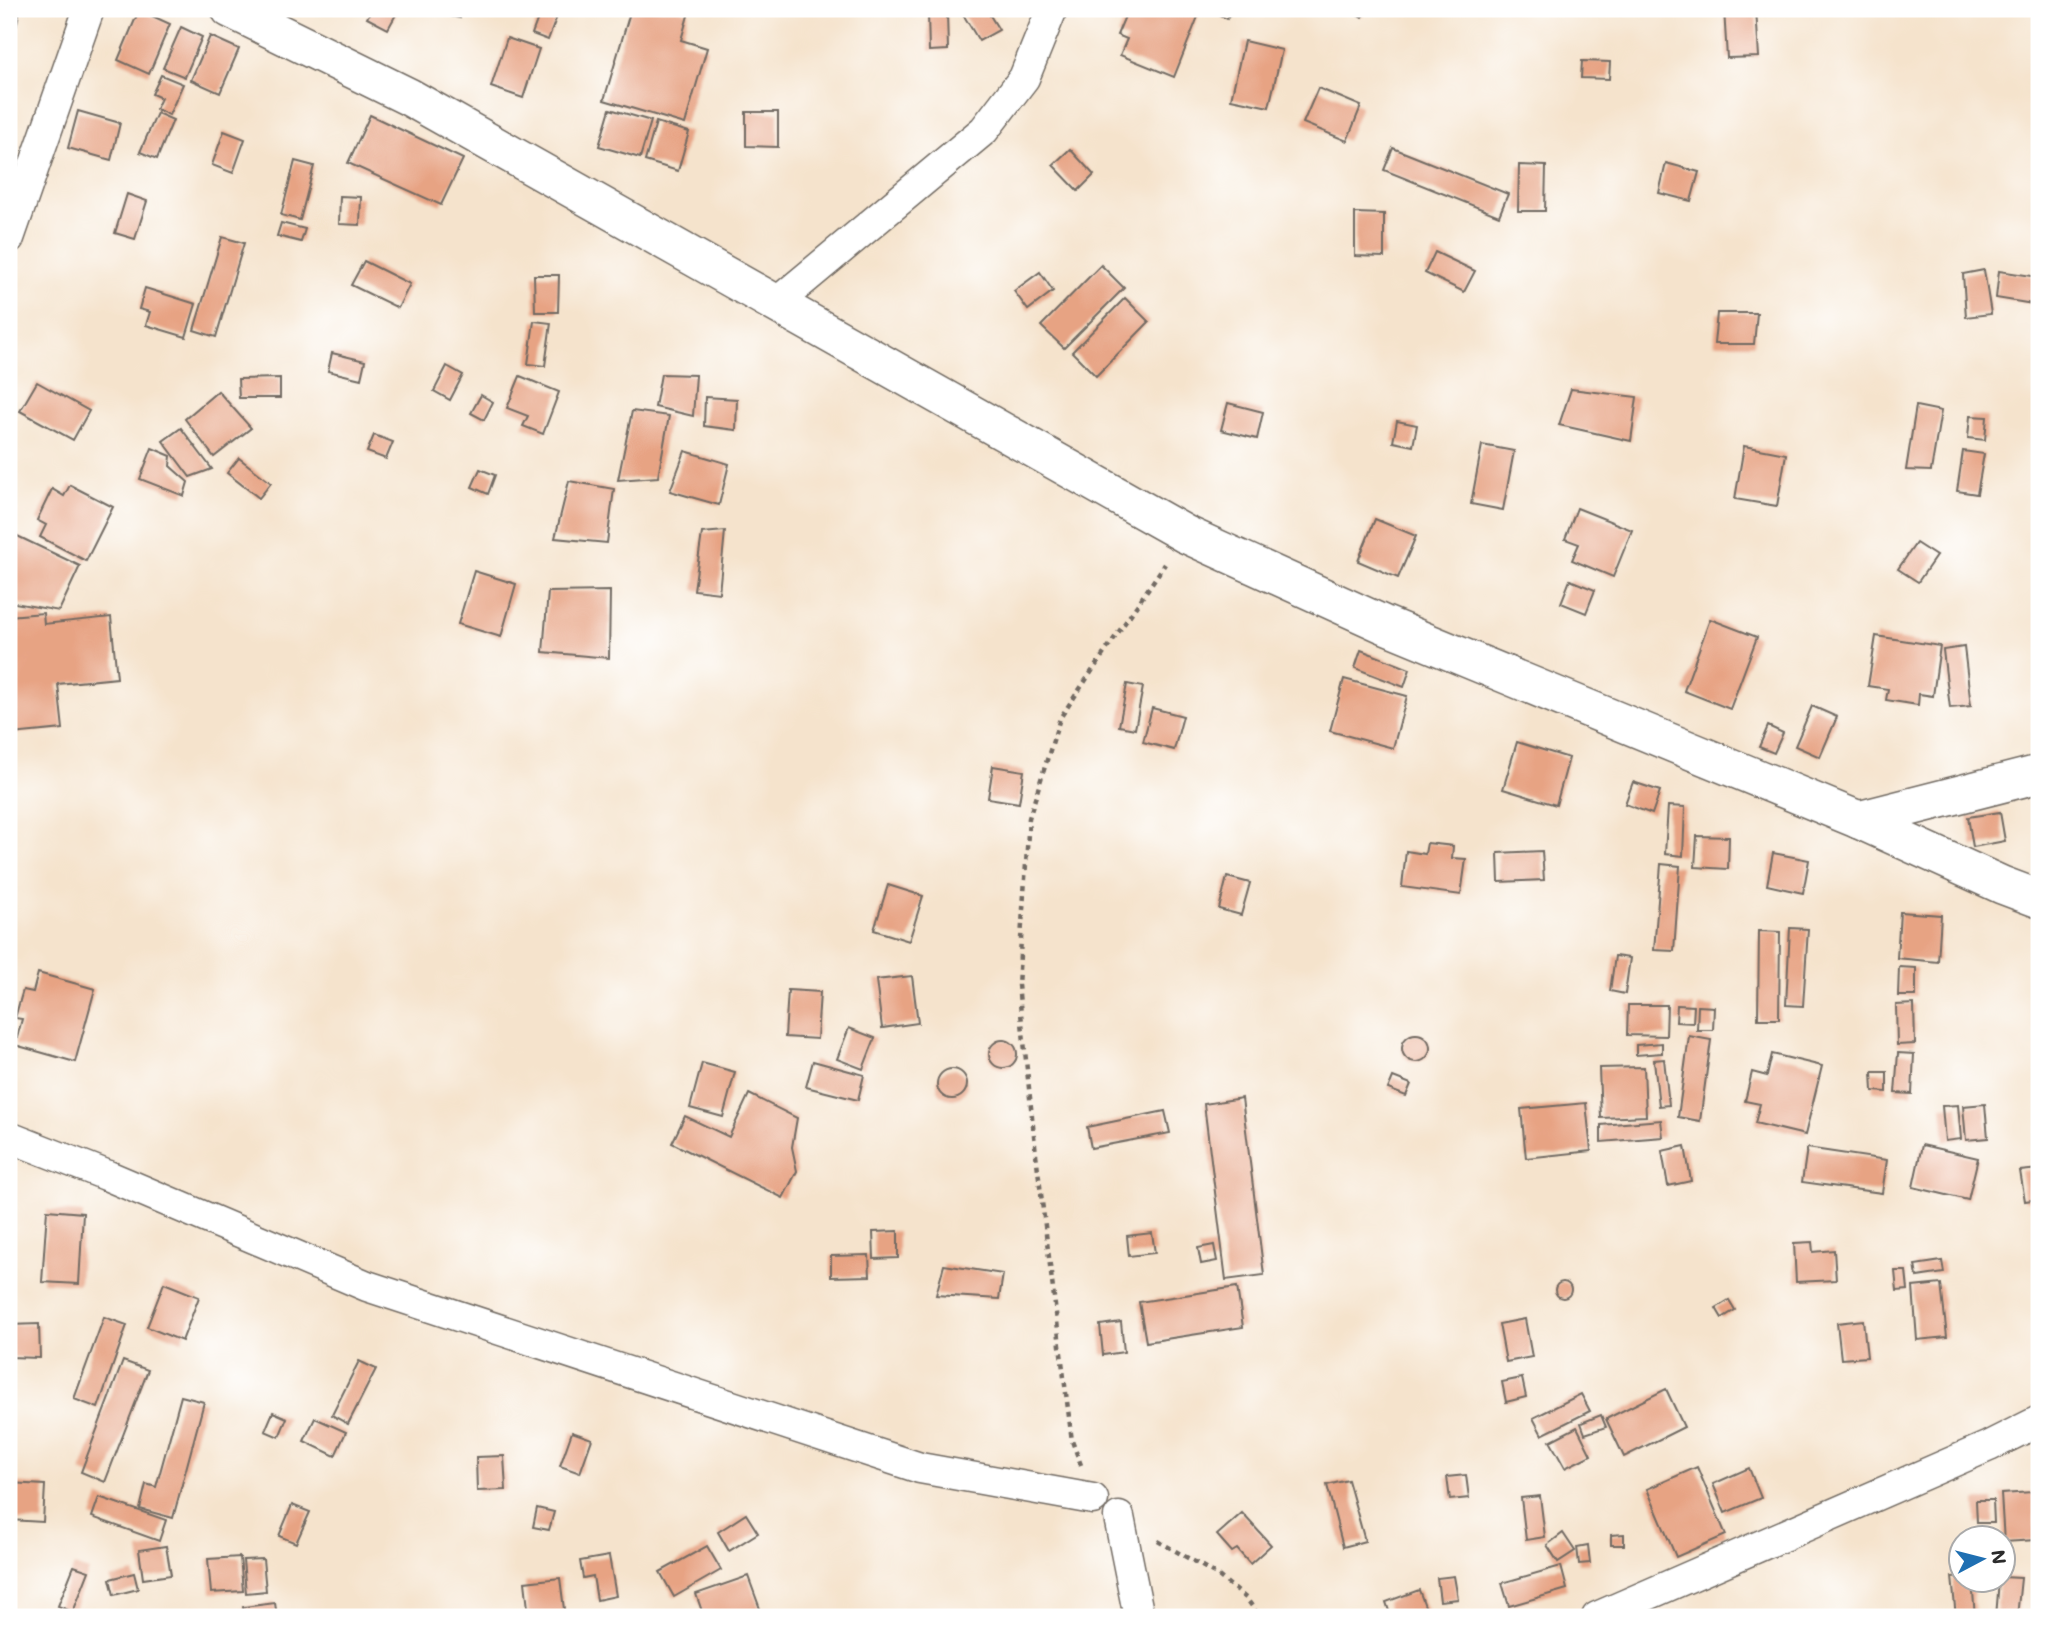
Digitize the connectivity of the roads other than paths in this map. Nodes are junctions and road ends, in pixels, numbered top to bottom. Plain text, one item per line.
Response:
1 (89, 9) edge
2 (230, 9) edge
3 (1052, 9) edge
4 (9, 238) edge
5 (775, 304) junction
6 (2039, 774) edge
7 (1859, 820) junction
8 (2039, 899) edge
9 (9, 1137) edge
10 (2039, 1421) edge
11 (1093, 1499) road end
12 (1119, 1517) road end
13 (1139, 1617) edge
14 (1597, 1617) edge

1 - 4 street
2 - 5 street
3 - 5 street
5 - 7 street
6 - 7 street
7 - 8 street
9 - 11 street
10 - 14 street
12 - 13 street

